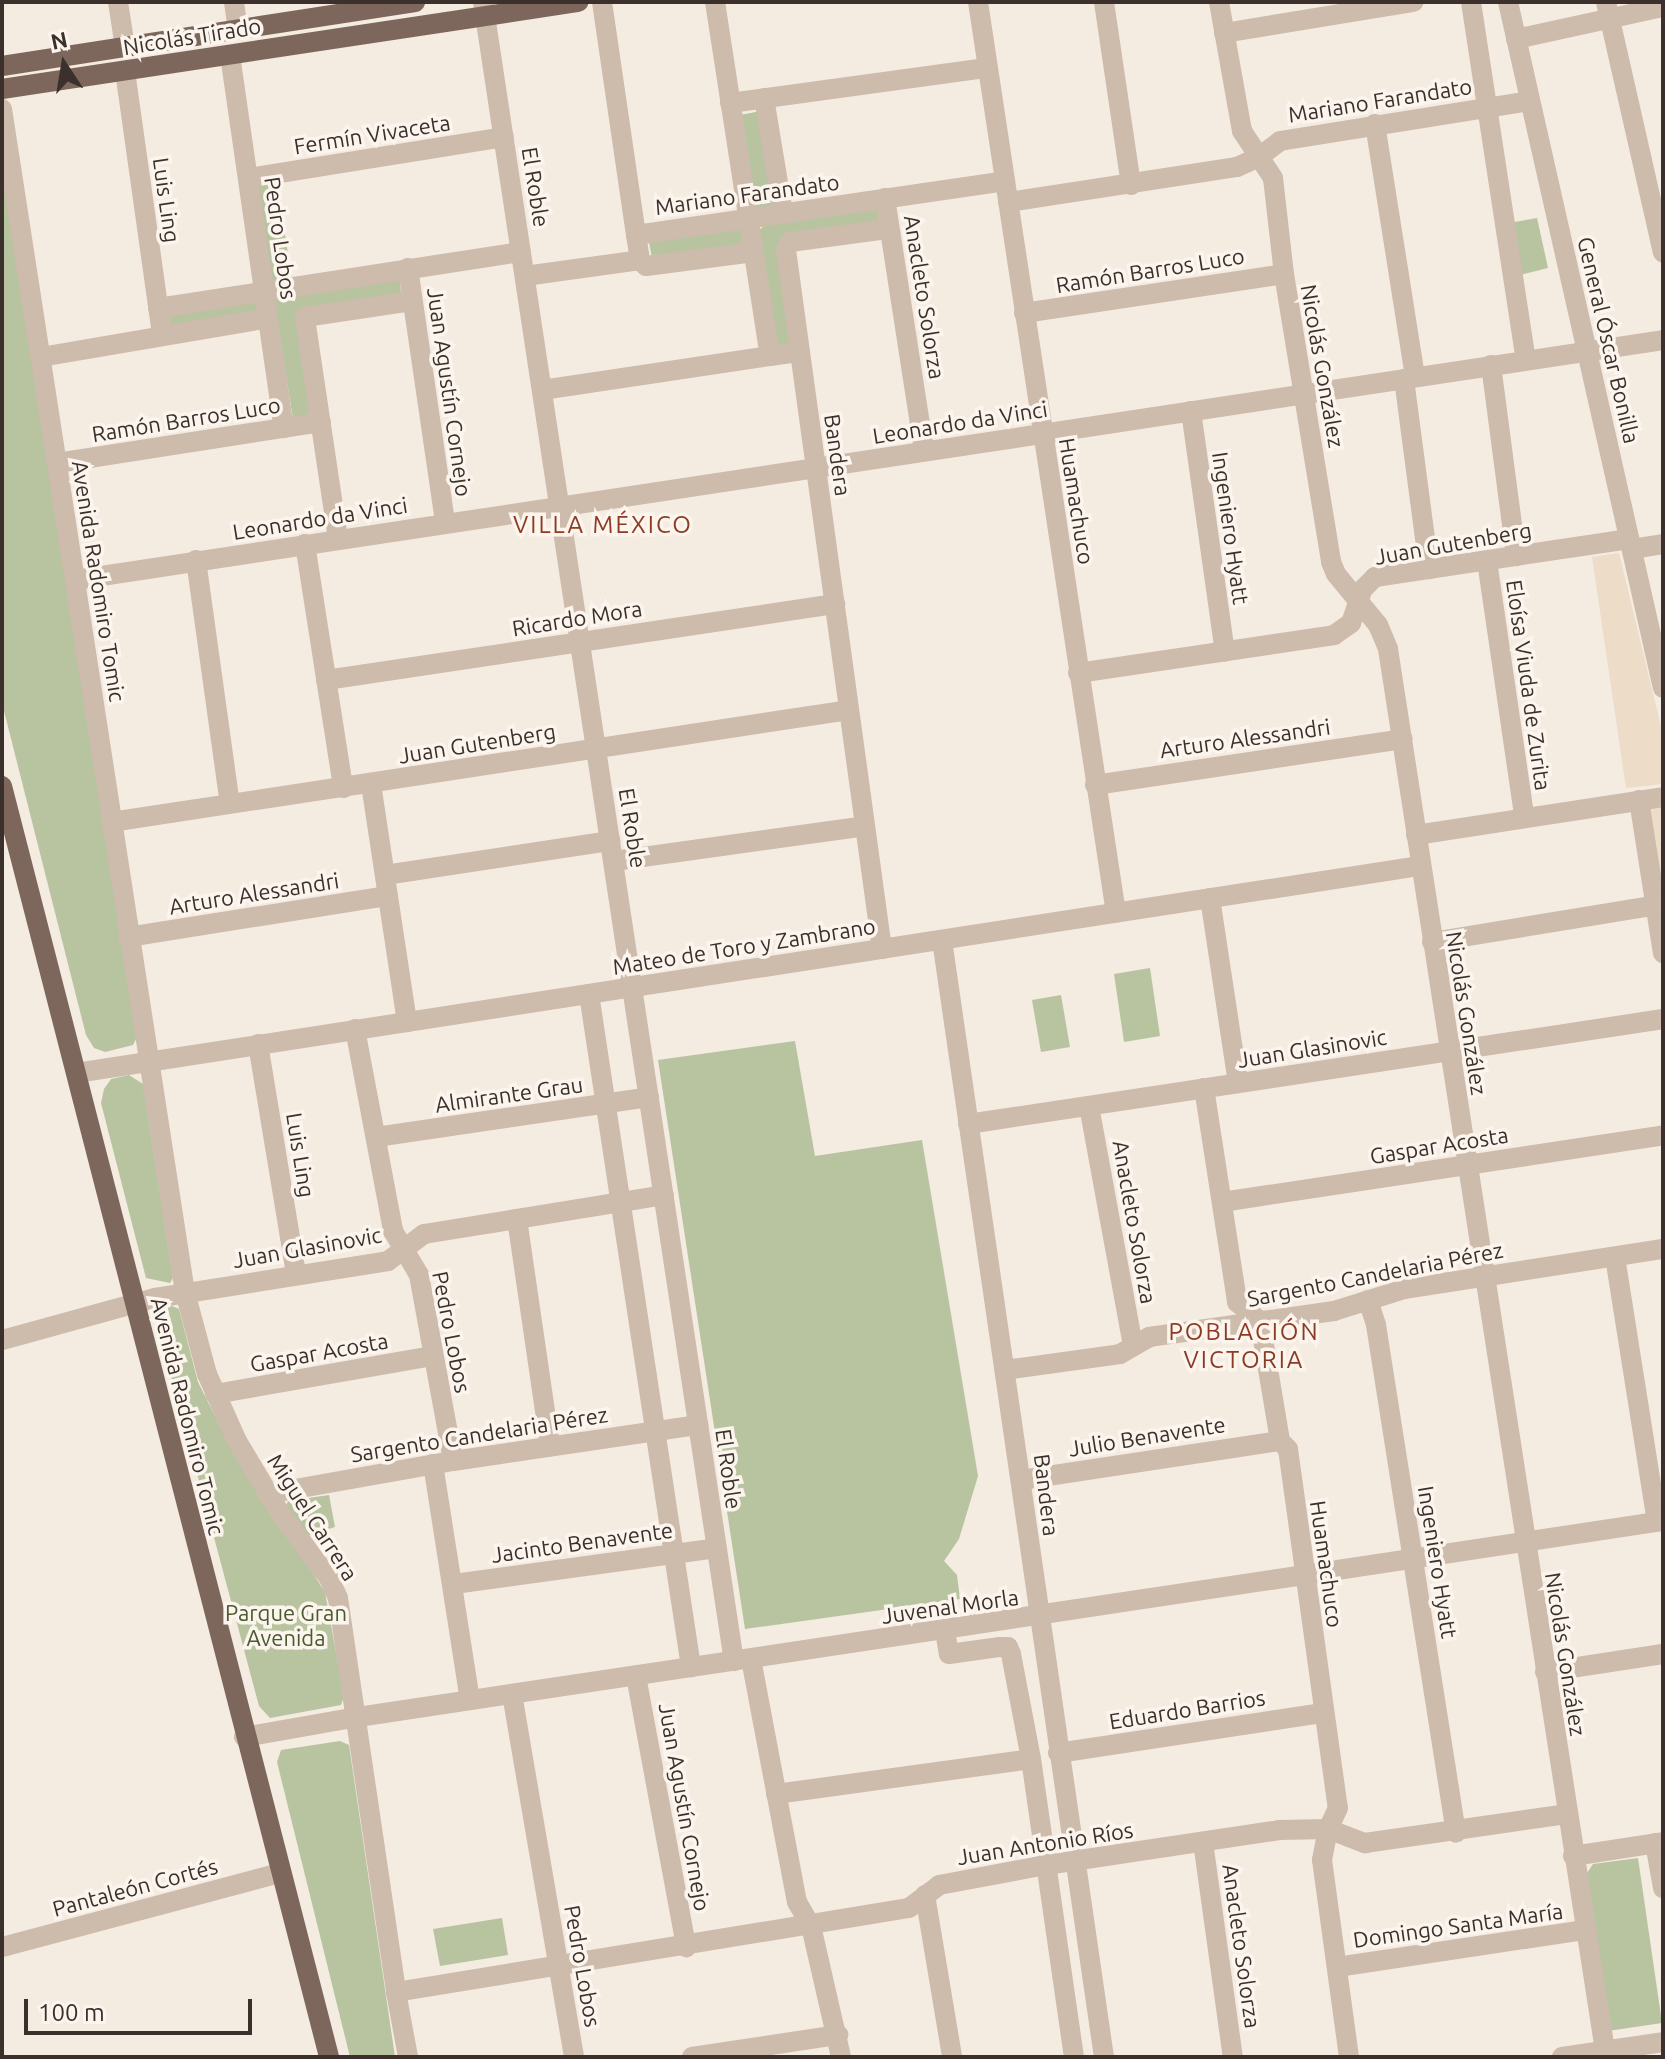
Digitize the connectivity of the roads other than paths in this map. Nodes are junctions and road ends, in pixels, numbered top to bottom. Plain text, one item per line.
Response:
1 (118, 2) edge
2 (234, 2) edge
3 (415, 2) edge
4 (578, 2) edge
5 (602, 2) edge
6 (715, 2) edge
7 (978, 2) edge
8 (1104, 2) edge
9 (1219, 2) edge
10 (1413, 2) edge
11 (1471, 2) edge
12 (1508, 2) edge
13 (1663, 7) edge
14 (332, 9) edge
15 (484, 9) edge
16 (1608, 10) edge
17 (238, 30) junction
18 (1224, 33) junction
19 (1516, 39) junction
20 (125, 47) junction
21 (230, 55) junction
22 (2, 66) edge
23 (987, 68) junction
24 (125, 71) junction
25 (2, 89) edge
26 (764, 98) junction
27 (1530, 101) junction
28 (730, 103) junction
29 (1490, 107) junction
30 (2, 109) edge
31 (1375, 124) junction
32 (504, 137) junction
33 (1259, 157) junction
34 (248, 178) junction
35 (1005, 181) junction
36 (1131, 185) junction
37 (885, 198) junction
38 (1008, 202) junction
39 (783, 213) junction
40 (749, 218) junction
41 (889, 229) junction
42 (636, 235) junction
43 (521, 252) junction
44 (754, 252) junction
45 (1663, 253) edge
46 (640, 260) junction
47 (408, 268) junction
48 (1284, 274) junction
49 (525, 276) junction
50 (264, 291) junction
51 (412, 301) junction
52 (158, 308) junction
53 (1024, 313) junction
54 (268, 318) junction
55 (162, 335) junction
56 (1663, 340) edge
57 (1587, 351) junction
58 (800, 352) junction
59 (770, 356) junction
60 (41, 357) junction
61 (1526, 360) junction
62 (1491, 365) junction
63 (1410, 378) junction
64 (542, 390) junction
65 (1305, 394) junction
66 (1191, 411) junction
67 (321, 422) junction
68 (284, 428) junction
69 (1042, 433) junction
70 (924, 451) junction
71 (57, 463) junction
72 (816, 468) junction
73 (560, 506) junction
74 (445, 523) junction
75 (338, 539) junction
76 (305, 544) junction
77 (1630, 544) junction
78 (1663, 544) edge
79 (1516, 556) junction
80 (196, 560) junction
81 (1487, 561) junction
82 (1429, 569) junction
83 (75, 580) junction
84 (1359, 602) junction
85 (835, 604) junction
86 (580, 641) junction
87 (1225, 652) junction
88 (1078, 673) junction
89 (326, 680) junction
90 (1663, 688) edge
91 (849, 710) junction
92 (1403, 739) junction
93 (597, 749) junction
94 (371, 784) junction
95 (1095, 785) junction
96 (2, 786) edge
97 (343, 788) junction
98 (1663, 797) edge
99 (1639, 800) junction
100 (230, 804) junction
101 (1524, 816) junction
102 (111, 822) junction
103 (865, 826) junction
104 (1416, 835) junction
105 (610, 841) junction
106 (614, 861) junction
107 (1420, 866) junction
108 (385, 875) junction
109 (388, 896) junction
110 (1210, 898) junction
111 (1660, 904) edge
112 (1116, 913) junction
113 (128, 937) junction
114 (942, 940) junction
115 (1432, 942) junction
116 (882, 949) junction
117 (1663, 953) edge
118 (633, 988) junction
119 (589, 994) junction
120 (1663, 1019) edge
121 (407, 1022) junction
122 (355, 1029) junction
123 (258, 1044) junction
124 (1450, 1051) junction
125 (147, 1061) junction
126 (76, 1073) junction
127 (1238, 1083) junction
128 (1204, 1088) junction
129 (649, 1097) junction
130 (606, 1105) junction
131 (1089, 1106) junction
132 (968, 1124) junction
133 (1663, 1135) edge
134 (376, 1137) junction
135 (1467, 1165) junction
136 (664, 1195) junction
137 (1222, 1202) junction
138 (621, 1203) junction
139 (517, 1219) junction
140 (1663, 1249) edge
141 (406, 1250) junction
142 (1615, 1257) junction
143 (296, 1274) junction
144 (1483, 1277) junction
145 (185, 1292) junction
146 (1368, 1300) junction
147 (135, 1305) junction
148 (1260, 1321) junction
149 (2, 1340) edge
150 (1133, 1346) junction
151 (432, 1356) junction
152 (1005, 1370) junction
153 (215, 1394) junction
154 (698, 1425) junction
155 (655, 1431) junction
156 (1280, 1441) junction
157 (550, 1446) junction
158 (443, 1463) junction
159 (1021, 1480) junction
160 (267, 1494) junction
161 (1660, 1521) edge
162 (1525, 1542) junction
163 (717, 1548) junction
164 (673, 1554) junction
165 (1413, 1559) junction
166 (1303, 1576) junction
167 (454, 1584) junction
168 (1038, 1617) junction
169 (945, 1630) junction
170 (1663, 1654) edge
171 (742, 1660) junction
172 (691, 1667) junction
173 (1545, 1672) junction
174 (636, 1676) junction
175 (512, 1694) junction
176 (470, 1700) junction
177 (1323, 1713) junction
178 (358, 1717) junction
179 (244, 1737) junction
180 (1058, 1753) junction
181 (1031, 1759) junction
182 (776, 1794) junction
183 (1566, 1814) junction
184 (1328, 1829) junction
185 (1456, 1833) junction
186 (1203, 1842) junction
187 (1659, 1842) edge
188 (1573, 1856) junction
189 (1074, 1861) junction
190 (1046, 1865) junction
191 (280, 1873) junction
192 (1663, 1888) edge
193 (925, 1895) junction
194 (811, 1926) junction
195 (1585, 1930) junction
196 (2, 1947) edge
197 (686, 1947) junction
198 (559, 1967) junction
199 (1337, 1967) junction
200 (396, 1992) junction
201 (838, 2035) junction
202 (1663, 2042) edge
203 (1605, 2054) edge
204 (329, 2057) edge
205 (408, 2057) edge
206 (574, 2057) edge
207 (692, 2057) edge
208 (841, 2057) edge
209 (952, 2057) edge
210 (1074, 2057) edge
211 (1104, 2057) edge
212 (1233, 2057) edge
213 (1349, 2057) edge
214 (1562, 2057) edge

1 - 20 street
2 - 17 street
3 - 14 main road, Nicolás Tirado
4 - 15 main road, Nicolás Tirado
5 - 42 street
6 - 28 street
7 - 23 street, Huamachuco
8 - 36 street
9 - 18 street, Nicolás González
10 - 18 street
11 - 29 street
12 - 19 street, General Óscar Bonilla
13 - 16 street
14 - 17 main road, Nicolás Tirado
15 - 21 main road, Nicolás Tirado
15 - 32 street, El Roble
16 - 19 street
16 - 45 street
17 - 20 main road, Nicolás Tirado
18 - 33 street, Nicolás González
19 - 27 street, General Óscar Bonilla
20 - 22 main road, Nicolás Tirado
21 - 24 main road, Nicolás Tirado
21 - 34 street, Pedro Lobos
23 - 26 street
23 - 35 street, Huamachuco
24 - 25 main road, Nicolás Tirado
24 - 52 street, Luis Ling
26 - 28 street
26 - 39 street
27 - 29 street, Mariano Farandato
27 - 57 street, General Óscar Bonilla
28 - 40 street
29 - 31 street, Mariano Farandato
29 - 61 street
30 - 60 street, Avenida Radomiro Tomic
31 - 33 street, Mariano Farandato
31 - 63 street
32 - 34 street, Fermín Vivaceta
32 - 43 street, El Roble
33 - 36 street, Mariano Farandato
33 - 48 street, Nicolás González
34 - 50 street, Pedro Lobos
35 - 37 street, Mariano Farandato
35 - 38 street, Huamachuco
36 - 38 street, Mariano Farandato
37 - 39 street, Mariano Farandato
37 - 41 street, Anacleto Solorza
38 - 53 street, Huamachuco
39 - 40 street, Mariano Farandato
40 - 42 street, Mariano Farandato
40 - 44 street
41 - 58 street, Bandera
41 - 70 street, Anacleto Solorza
42 - 46 street, Mariano Farandato
43 - 47 street
43 - 49 street, El Roble
44 - 46 street
44 - 59 street
46 - 49 street
47 - 50 street
47 - 51 street, Juan Agustín Cornejo
48 - 53 street, Ramón Barros Luco
48 - 65 street, Nicolás González
49 - 64 street, El Roble
50 - 52 street
50 - 54 street, Pedro Lobos
51 - 67 street, Pedro Lobos
51 - 74 street, Juan Agustín Cornejo
52 - 55 street, Luis Ling
53 - 69 street, Huamachuco
54 - 55 street
54 - 68 street, Pedro Lobos
55 - 60 street
56 - 57 street, Leonardo da Vinci
57 - 61 street, Leonardo da Vinci
57 - 77 street, General Óscar Bonilla
58 - 59 street
58 - 72 street, Bandera
59 - 64 street
60 - 71 street, Avenida Radomiro Tomic
61 - 62 street, Leonardo da Vinci
62 - 63 street, Leonardo da Vinci
62 - 79 street, Eloísa Viuda de Zurita
63 - 65 street, Leonardo da Vinci
63 - 82 street
64 - 73 street, El Roble
65 - 66 street, Leonardo da Vinci
65 - 84 street, Nicolás González
66 - 69 street, Leonardo da Vinci
66 - 87 street, Ingeniero Hyatt
67 - 68 street, Ramón Barros Luco
67 - 75 street, Pedro Lobos
68 - 71 street, Ramón Barros Luco
69 - 70 street, Leonardo da Vinci
69 - 88 street, Huamachuco
70 - 72 street, Leonardo da Vinci
71 - 83 street, Avenida Radomiro Tomic
72 - 73 street, Leonardo da Vinci
72 - 85 street, Bandera
73 - 74 street, Leonardo da Vinci
73 - 86 street, El Roble
74 - 75 street, Leonardo da Vinci
75 - 76 street, Leonardo da Vinci
76 - 80 street, Leonardo da Vinci
76 - 89 street
77 - 78 street, Juan Gutenberg
77 - 79 street, Juan Gutenberg
77 - 90 street, General Óscar Bonilla
79 - 81 street, Juan Gutenberg
80 - 83 street, Leonardo da Vinci
80 - 100 street
81 - 82 street, Juan Gutenberg
81 - 101 street, Eloísa Viuda de Zurita
82 - 84 street, Juan Gutenberg
83 - 102 street, Avenida Radomiro Tomic
84 - 87 street, Juan Gutenberg
84 - 92 street, Nicolás González
85 - 86 street, Ricardo Mora
85 - 91 street, Bandera
86 - 89 street, Ricardo Mora
86 - 93 street, El Roble
87 - 88 street, Juan Gutenberg
88 - 95 street, Huamachuco
89 - 97 street
91 - 93 street, Juan Gutenberg
91 - 103 street, Bandera
92 - 95 street, Arturo Alessandri
92 - 104 street, Nicolás González
93 - 94 street, Juan Gutenberg
93 - 105 street, El Roble
94 - 97 street, Juan Gutenberg
94 - 108 street
95 - 112 street, Huamachuco
96 - 126 main road, Avenida Radomiro Tomic
97 - 100 street, Juan Gutenberg
98 - 99 street
99 - 101 street
99 - 111 street
100 - 102 street, Juan Gutenberg
101 - 104 street
102 - 113 street, Avenida Radomiro Tomic
103 - 106 street
103 - 116 street, Bandera
104 - 107 street, Nicolás González
105 - 106 street, El Roble
105 - 108 street
106 - 118 street, El Roble
107 - 110 street, Mateo de Toro y Zambrano
107 - 115 street, Nicolás González
108 - 109 street
109 - 113 street, Arturo Alessandri
109 - 121 street
110 - 112 street, Mateo de Toro y Zambrano
110 - 127 street
111 - 115 street
111 - 117 street
112 - 114 street, Mateo de Toro y Zambrano
113 - 125 street, Avenida Radomiro Tomic
114 - 116 street, Mateo de Toro y Zambrano
114 - 132 street, Bandera
115 - 124 street, Nicolás González
116 - 118 street, Mateo de Toro y Zambrano
118 - 119 street, Mateo de Toro y Zambrano
118 - 129 street, El Roble
119 - 121 street, Mateo de Toro y Zambrano
119 - 130 street
120 - 124 street, Juan Glasinovic
121 - 122 street, Mateo de Toro y Zambrano
122 - 123 street, Mateo de Toro y Zambrano
122 - 134 street, Pedro Lobos
123 - 125 street, Mateo de Toro y Zambrano
123 - 143 street, Luis Ling
124 - 127 street, Juan Glasinovic
124 - 135 street, Nicolás González
125 - 126 street, Mateo de Toro y Zambrano
125 - 145 street, Miguel Carrera
126 - 147 main road, Avenida Radomiro Tomic
127 - 128 street, Juan Glasinovic
128 - 131 street, Juan Glasinovic
128 - 137 street
129 - 130 street, Almirante Grau
129 - 136 street, El Roble
130 - 134 street, Almirante Grau
130 - 138 street
131 - 132 street, Juan Glasinovic
131 - 150 street, Anacleto Solorza
132 - 152 street, Bandera
133 - 135 street, Gaspar Acosta
134 - 141 street, Pedro Lobos
135 - 137 street, Gaspar Acosta
135 - 144 street, Nicolás González
136 - 138 street, Juan Glasinovic
136 - 154 street, El Roble
137 - 148 street
138 - 139 street, Juan Glasinovic
138 - 155 street
139 - 141 street, Juan Glasinovic
139 - 157 street
140 - 142 street, Sargento Candelaria Pérez
141 - 143 street, Juan Glasinovic
141 - 151 street, Pedro Lobos
142 - 144 street, Sargento Candelaria Pérez
142 - 161 street
143 - 145 street, Juan Glasinovic
144 - 146 street, Sargento Candelaria Pérez
144 - 162 street, Nicolás González
145 - 147 street, Juan Glasinovic
145 - 153 street, Miguel Carrera
146 - 148 street, Sargento Candelaria Pérez
146 - 165 street, Ingeniero Hyatt
147 - 149 street, Juan Glasinovic
147 - 179 main road, Avenida Radomiro Tomic
148 - 150 street, Sargento Candelaria Pérez
148 - 156 street, Huamachuco
150 - 152 street, Sargento Candelaria Pérez
151 - 153 street, Gaspar Acosta
151 - 158 street, Pedro Lobos
152 - 159 street, Bandera
153 - 160 street, Miguel Carrera
154 - 155 street, Sargento Candelaria Pérez
154 - 163 street, El Roble
155 - 157 street, Sargento Candelaria Pérez
155 - 164 street
156 - 159 street, Julio Benavente
156 - 166 street, Huamachuco
157 - 158 street, Sargento Candelaria Pérez
158 - 160 street, Sargento Candelaria Pérez
158 - 167 street, Pedro Lobos
159 - 168 street, Bandera
160 - 178 street, Miguel Carrera
161 - 162 street, Juvenal Morla
162 - 165 street, Juvenal Morla
162 - 173 street, Nicolás González
163 - 164 street, Jacinto Benavente
163 - 171 street, El Roble
164 - 167 street, Jacinto Benavente
164 - 172 street
165 - 166 street, Juvenal Morla
165 - 185 street, Ingeniero Hyatt
166 - 168 street, Juvenal Morla
166 - 177 street, Huamachuco
167 - 176 street, Pedro Lobos
168 - 169 street, Juvenal Morla
168 - 180 street, Bandera
169 - 171 street, Juvenal Morla
169 - 181 street
170 - 173 street
171 - 172 street, Juvenal Morla
171 - 182 street, El Roble
172 - 174 street, Juvenal Morla
173 - 183 street, Nicolás González
174 - 175 street, Juvenal Morla
174 - 197 street, Juan Agustín Cornejo
175 - 176 street, Juvenal Morla
175 - 198 street, Pedro Lobos
176 - 178 street, Juvenal Morla
177 - 180 street, Eduardo Barrios
177 - 184 street, Huamachuco
178 - 179 street, Juvenal Morla
178 - 200 street, Miguel Carrera
179 - 191 main road, Avenida Radomiro Tomic
180 - 189 street, Bandera
181 - 182 street
181 - 190 street
182 - 194 street, El Roble
183 - 185 street, Juan Antonio Ríos
183 - 188 street, Nicolás González
184 - 185 street, Juan Antonio Ríos
184 - 186 street, Juan Antonio Ríos
184 - 199 street, Huamachuco
186 - 189 street, Juan Antonio Ríos
186 - 212 street, Anacleto Solorza
187 - 188 street
187 - 192 street
188 - 195 street, Nicolás González
189 - 190 street, Juan Antonio Ríos
189 - 211 street, Bandera
190 - 193 street, Juan Antonio Ríos
190 - 210 street
191 - 196 street, Pantaleón Cortés
191 - 204 main road, Avenida Radomiro Tomic
193 - 194 street, Juan Antonio Ríos
193 - 209 street
194 - 197 street, Juan Antonio Ríos
194 - 201 street, El Roble
195 - 199 street, Domingo Santa María
195 - 203 street, Nicolás González
197 - 198 street, Juan Antonio Ríos
198 - 200 street, Juan Antonio Ríos
198 - 206 street, Pedro Lobos
199 - 213 street, Huamachuco
200 - 205 street, Miguel Carrera
201 - 207 street
201 - 208 street, El Roble
202 - 203 street
203 - 214 street

